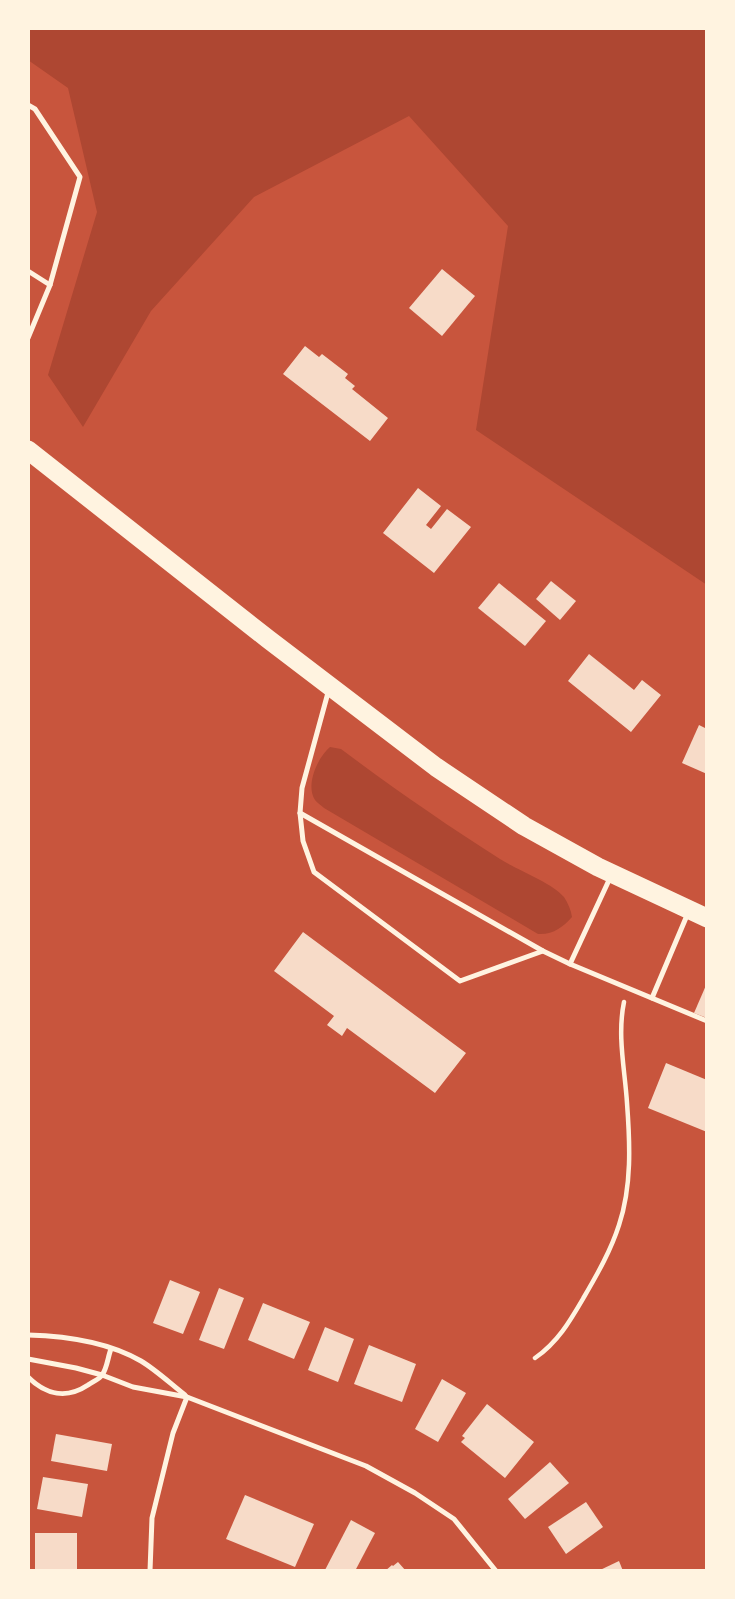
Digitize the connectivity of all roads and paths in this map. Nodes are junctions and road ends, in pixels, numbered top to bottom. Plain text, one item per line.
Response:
1 (28, 104) edge
2 (28, 271) edge
3 (50, 285) junction
4 (28, 338) edge
5 (28, 450) edge
6 (330, 686) junction
7 (300, 813) junction
8 (612, 873) junction
9 (698, 914) edge
10 (543, 951) junction
11 (570, 964) junction
12 (627, 988) junction
13 (652, 998) junction
14 (707, 1021) edge
15 (28, 1335) edge
16 (111, 1349) junction
17 (535, 1358) dead end
18 (28, 1359) edge
19 (103, 1375) junction
20 (28, 1377) edge
21 (187, 1397) junction
22 (150, 1571) edge
23 (496, 1571) edge

1 - 3 lane
2 - 3 lane
3 - 4 lane
5 - 6 highway
6 - 7 lane
6 - 8 highway
7 - 10 lane
7 - 10 lane
8 - 9 highway
8 - 11 lane
9 - 13 lane
10 - 11 lane
11 - 12 lane
12 - 13 lane
12 - 17 path
13 - 14 lane
15 - 16 lane
16 - 19 lane
16 - 21 lane
18 - 19 lane
19 - 20 lane
19 - 21 lane
21 - 22 lane
21 - 23 lane

